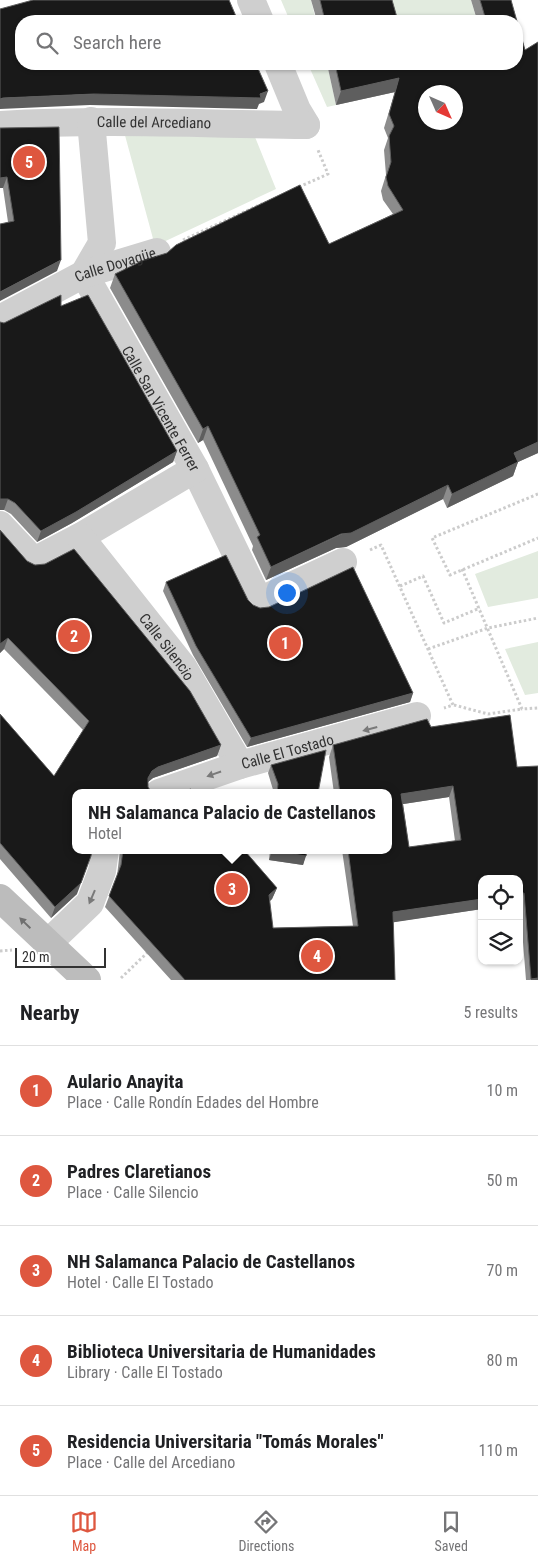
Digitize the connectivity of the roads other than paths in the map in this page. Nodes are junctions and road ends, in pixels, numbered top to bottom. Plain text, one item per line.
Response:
1 (251, 0) edge
2 (257, 15) edge
3 (280, 70) edge
4 (91, 121) junction
5 (0, 125) edge
6 (157, 252) road end
7 (84, 274) junction
8 (0, 319) edge
9 (195, 469) junction
10 (0, 525) edge
11 (80, 537) junction
12 (343, 562) road end
13 (417, 716) road end
14 (240, 765) junction
15 (171, 789) edge
16 (104, 854) edge
17 (0, 898) edge
18 (47, 944) junction
19 (86, 980) edge

1 - 2 street
3 - 4 street, Calle del Arcediano
4 - 5 street, Calle del Arcediano
4 - 7 street
6 - 7 street, Calle Doyagüe
7 - 8 street, Calle Doyagüe
7 - 9 street, Calle San Vicente Ferrer
9 - 11 street, Calle San Vicente Ferrer
9 - 12 street
10 - 11 street, Calle San Vicente Ferrer
11 - 14 street, Calle Silencio
13 -> 14 street, Calle El Tostado
14 -> 15 street, Calle El Tostado
16 -> 18 street
18 -> 17 main road
18 - 19 main road

